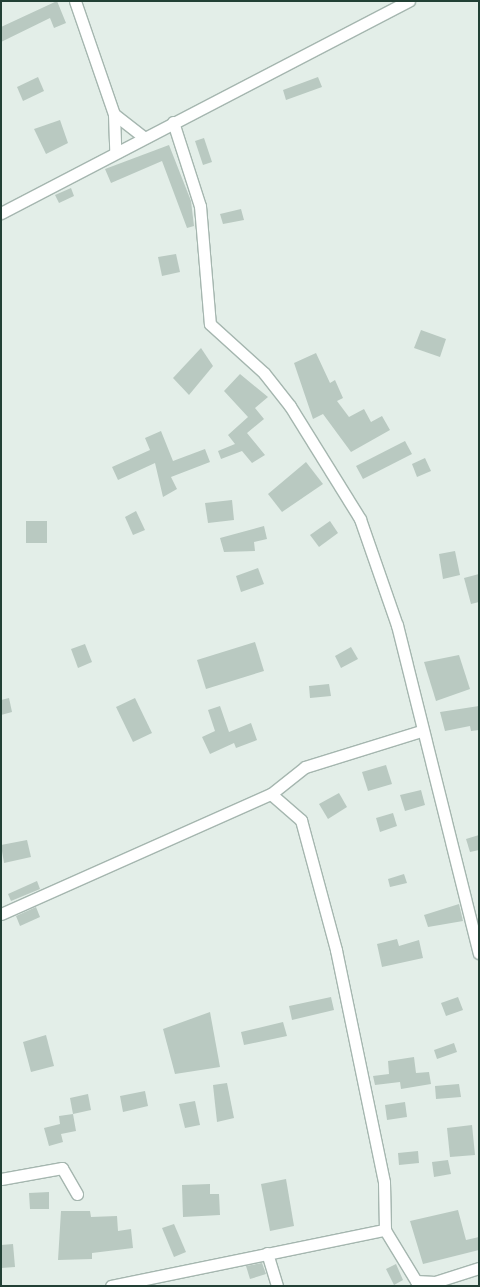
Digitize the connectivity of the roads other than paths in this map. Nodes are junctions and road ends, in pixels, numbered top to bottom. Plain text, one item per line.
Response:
1 (75, 1) edge
2 (409, 1) edge
3 (114, 114) junction
4 (173, 122) junction
5 (143, 137) junction
6 (114, 151) junction
7 (1, 213) edge
8 (421, 731) junction
9 (271, 794) junction
10 (1, 914) edge
11 (479, 953) edge
12 (1, 1179) edge
13 (77, 1194) dead end
14 (385, 1230) junction
15 (267, 1253) junction
16 (479, 1268) edge
17 (111, 1286) edge
18 (277, 1286) edge

1 - 3 street
2 - 4 street
3 - 5 street
3 - 6 street
4 - 5 street
4 - 8 street
5 - 6 street
6 - 7 street
8 - 9 street
8 - 11 street
9 - 10 street
9 - 14 street
12 - 13 street
14 - 15 street
14 - 16 street
15 - 17 street
15 - 18 street

